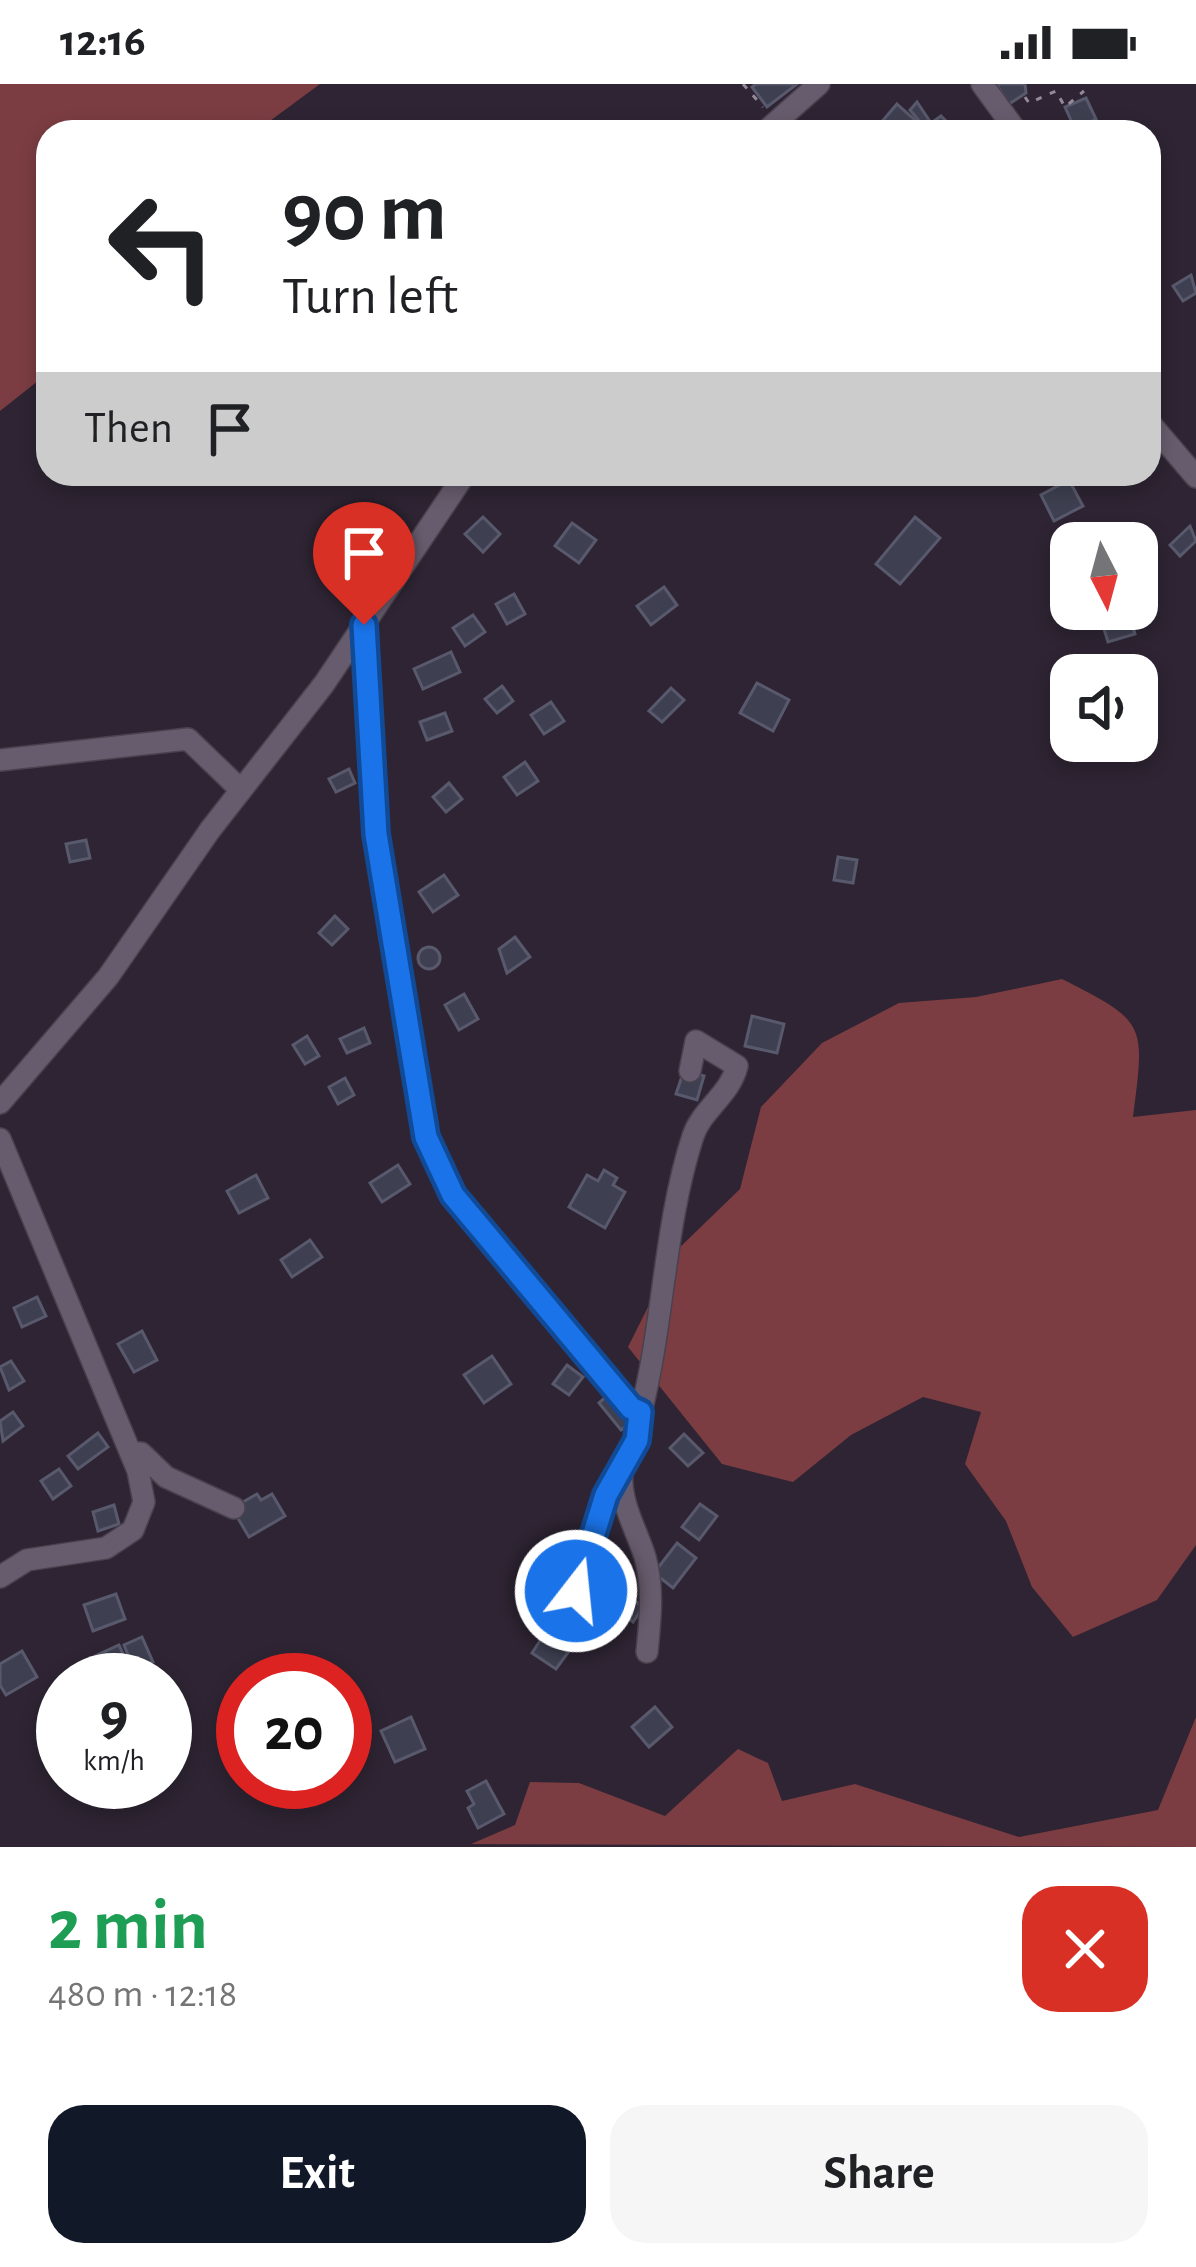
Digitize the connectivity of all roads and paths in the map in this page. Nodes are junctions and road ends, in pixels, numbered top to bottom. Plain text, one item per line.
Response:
1 (743, 84) edge
2 (819, 84) edge
3 (982, 84) edge
4 (1084, 91) dead end
5 (1025, 97) dead end
6 (766, 120) edge
7 (779, 120) edge
8 (1008, 120) edge
9 (1161, 436) edge
10 (1196, 477) edge
11 (457, 486) edge
12 (364, 625) junction
13 (0, 760) edge
14 (242, 790) junction
15 (689, 1071) dead end
16 (0, 1103) edge
17 (0, 1139) edge
18 (640, 1412) junction
19 (131, 1453) junction
20 (622, 1472) junction
21 (234, 1508) dead end
22 (0, 1577) edge
23 (557, 1628) dead end
24 (647, 1652) dead end

1 - 6 path
2 - 7 street
3 - 8 street
4 - 5 path
9 - 10 street
11 - 12 street
12 - 14 street
12 - 18 street
13 - 14 street
14 - 16 street
15 - 18 street
17 - 19 street
18 - 20 street
19 - 21 street
19 - 22 street
20 - 23 street
20 - 24 street

